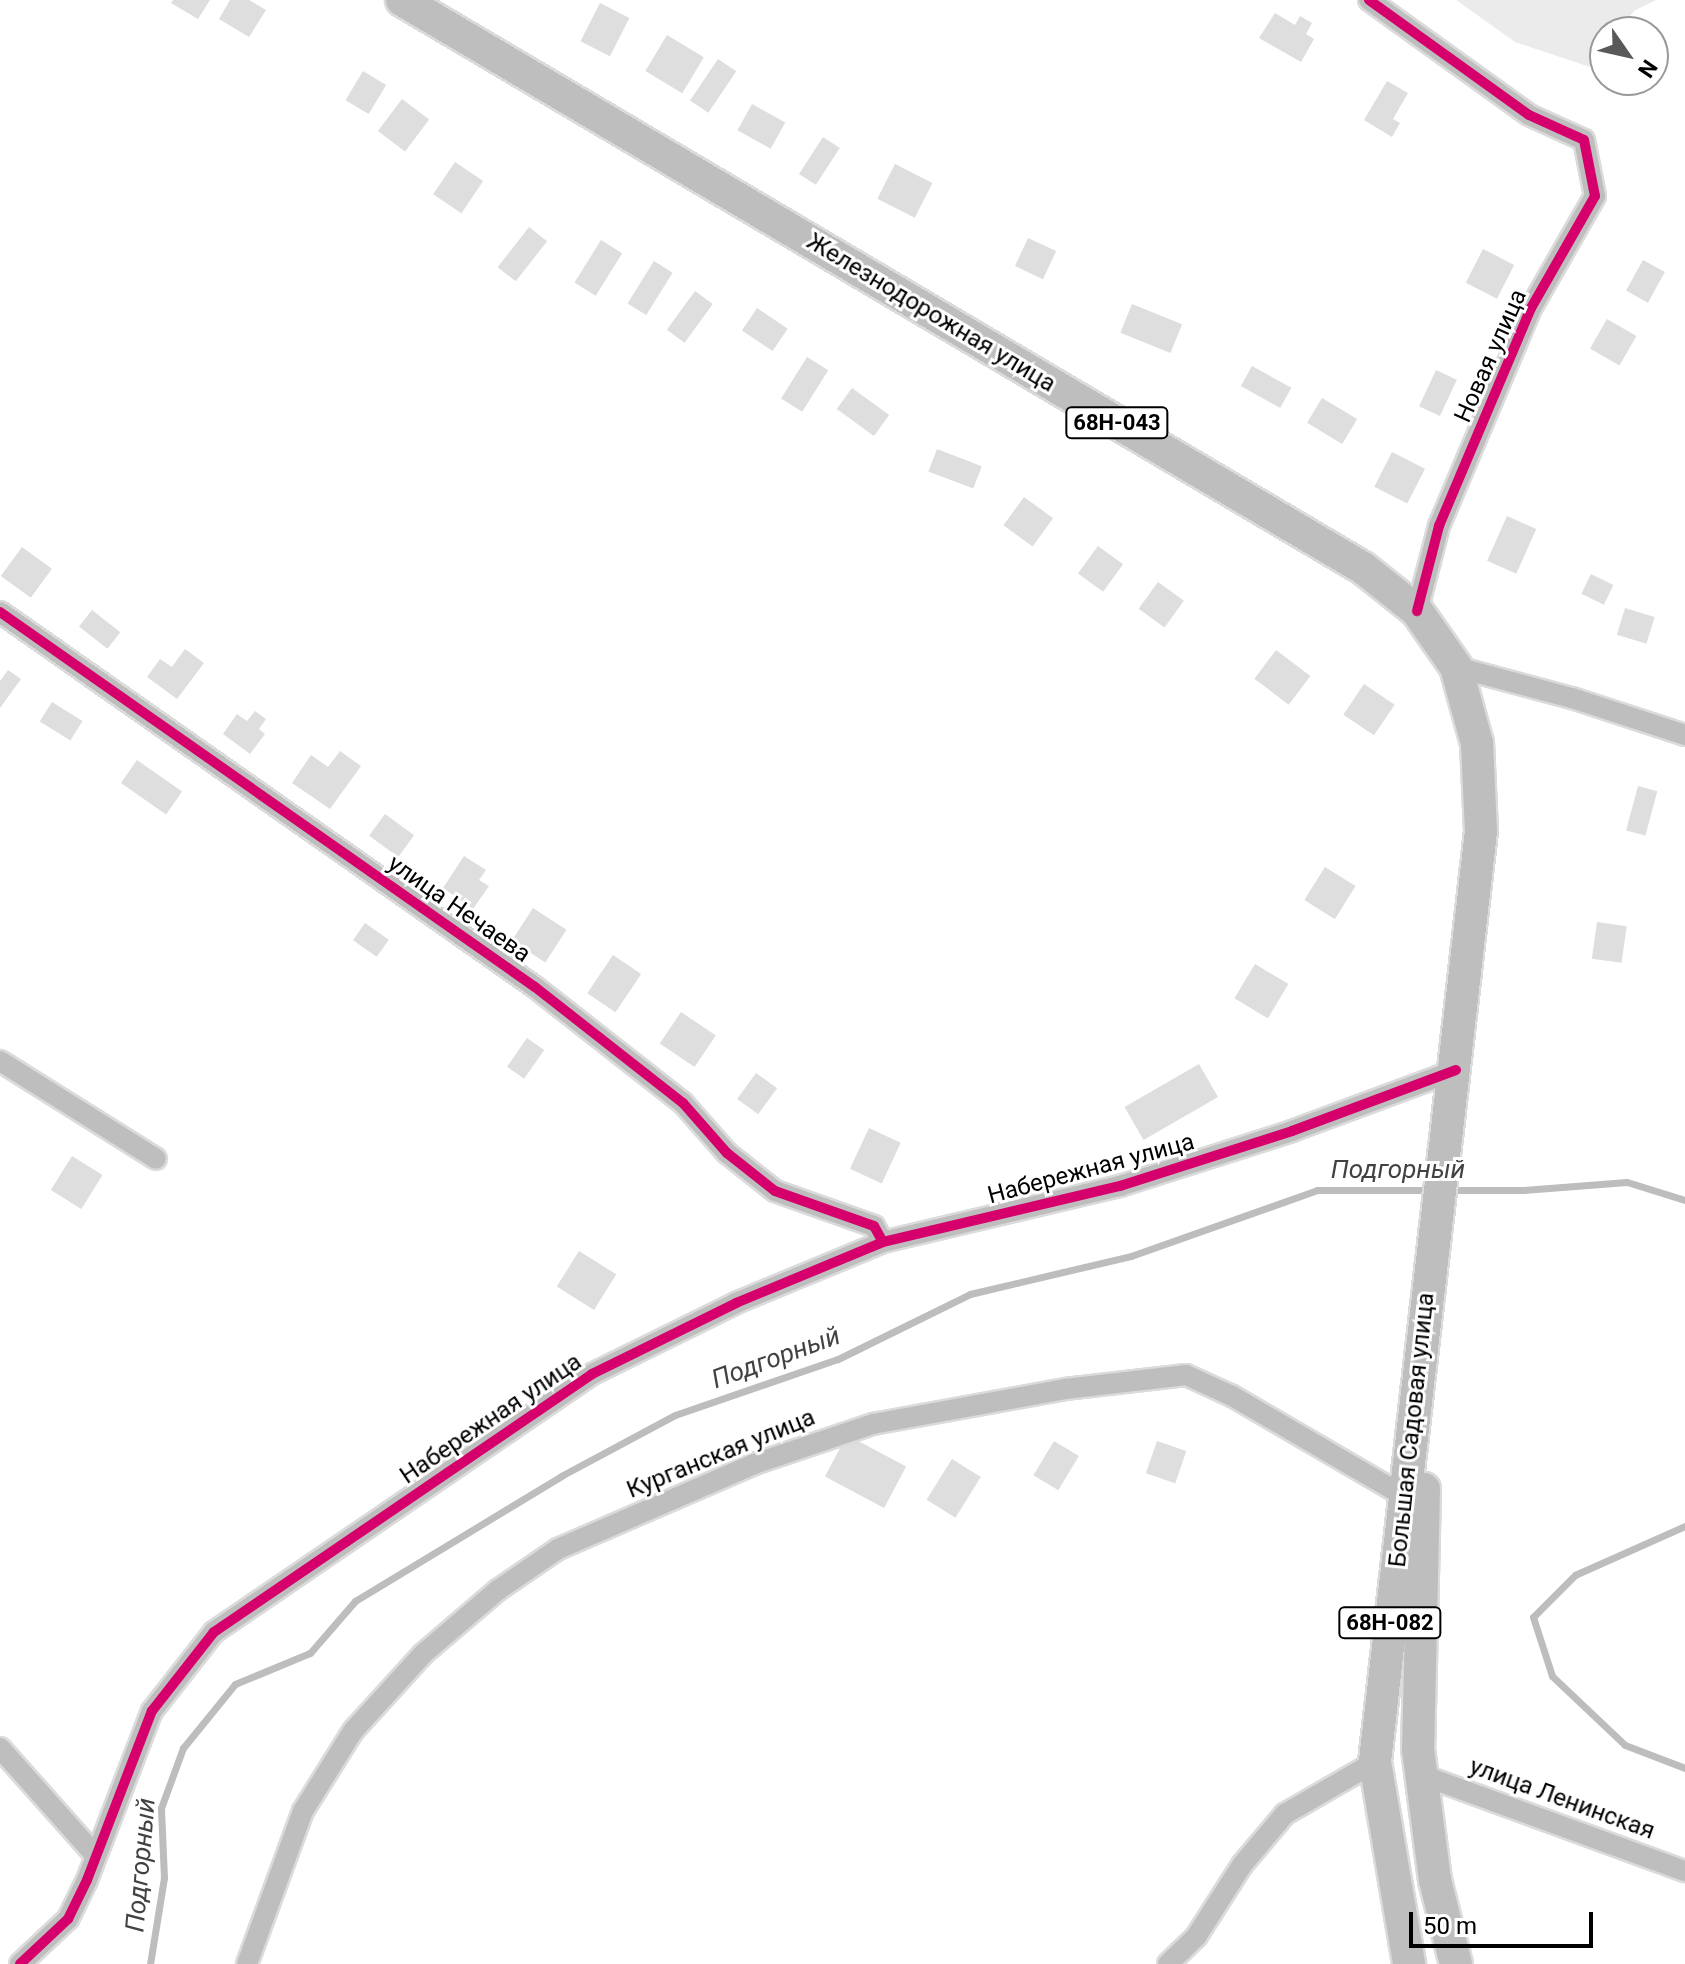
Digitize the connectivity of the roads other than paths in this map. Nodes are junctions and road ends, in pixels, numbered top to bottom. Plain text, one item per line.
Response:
1 (402, 0) edge
2 (1369, 0) edge
3 (1417, 611) junction
4 (0, 612) edge
5 (1456, 667) junction
6 (1685, 735) edge
7 (0, 1061) edge
8 (1456, 1070) junction
9 (156, 1159) dead end
10 (883, 1242) junction
11 (1428, 1281) junction
12 (1404, 1496) junction
13 (0, 1748) edge
14 (1375, 1762) junction
15 (1422, 1775) junction
16 (96, 1856) junction
17 (1685, 1871) edge
18 (20, 1964) edge
19 (247, 1964) edge
20 (1168, 1964) edge
21 (1409, 1964) edge
22 (1456, 1964) edge

1 - 3 main road, Железнодорожная улица / 68Н-043
2 - 3 street, Новая улица
3 - 5 main road, Железнодорожная улица / 68Н-043
4 - 10 street, улица Нечаева
5 - 6 street
5 - 8 main road, Железнодорожная улица / 68Н-043
7 - 9 street
8 - 10 street, Набережная улица
8 - 11 main road, 68Н-043
10 - 16 street, Набережная улица
11 - 12 main road, Большая Садовая улица / 68Н-082
11 - 15 main road, Большая Садовая улица / 68Н-082
12 - 14 main road, Большая Садовая улица / 68Н-082
12 - 19 street, Курганская улица
13 - 16 street
14 - 20 street
14 - 21 main road, Большая Садовая улица / 68Н-082
15 - 17 street, улица Ленинская
15 - 22 main road, Большая Садовая улица / 68Н-082
16 - 18 street, Набережная улица

